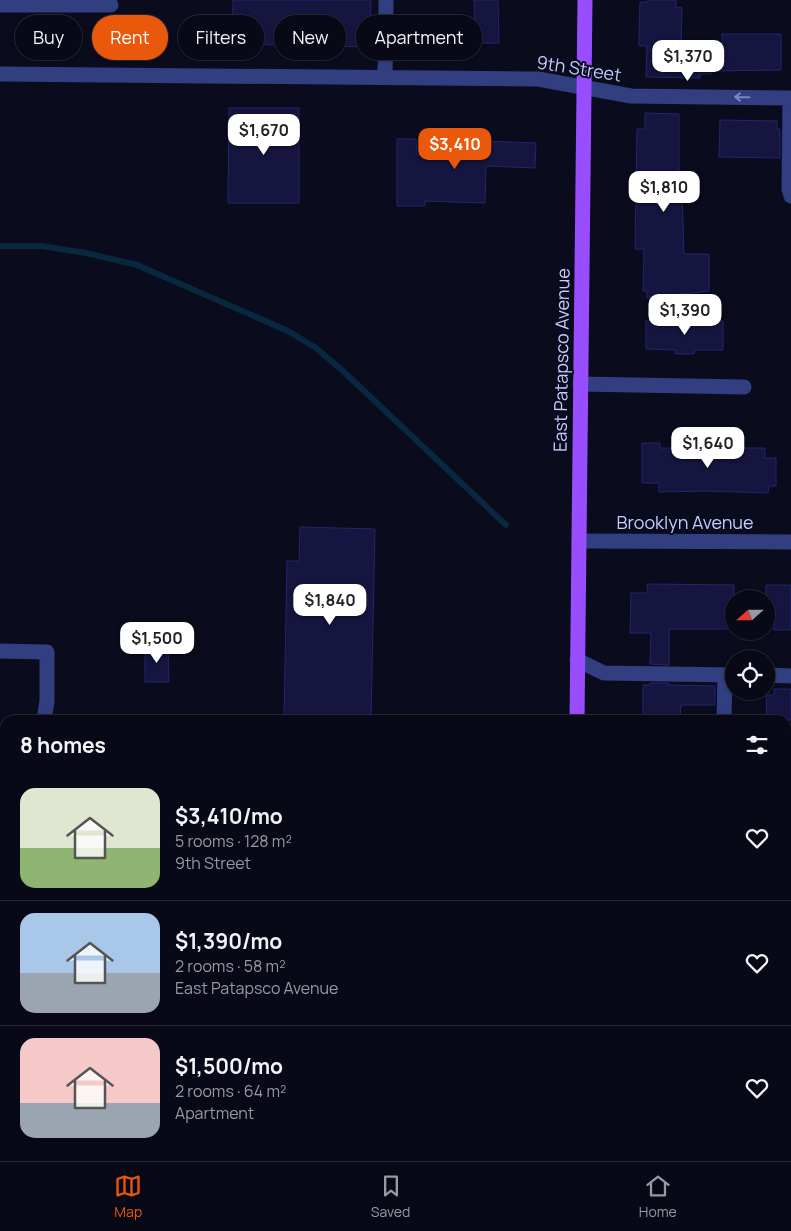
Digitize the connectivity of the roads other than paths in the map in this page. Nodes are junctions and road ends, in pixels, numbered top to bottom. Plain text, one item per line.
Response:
1 (386, 0) edge
2 (584, 0) edge
3 (0, 5) edge
4 (111, 5) dead end
5 (0, 74) edge
6 (385, 78) junction
7 (584, 88) junction
8 (790, 98) edge
9 (791, 196) edge
10 (580, 384) junction
11 (744, 387) dead end
12 (579, 541) junction
13 (791, 542) edge
14 (0, 651) edge
15 (577, 660) junction
16 (725, 675) edge
17 (775, 675) edge
18 (791, 676) edge
19 (726, 700) edge
20 (45, 715) edge
21 (577, 715) edge
22 (725, 715) edge

1 - 6 street
2 - 7 main road, East Patapsco Avenue
3 - 4 street
5 - 6 street, 9th Street
6 - 7 street, 9th Street
8 -> 7 street, 9th Street
7 - 10 main road, East Patapsco Avenue
8 - 9 street
10 - 11 street
10 - 12 main road, East Patapsco Avenue
12 - 13 street, Brooklyn Avenue
12 - 15 main road, East Patapsco Avenue
14 - 20 street
15 - 16 street
15 - 21 main road, East Patapsco Avenue
17 - 18 street
19 - 22 street

